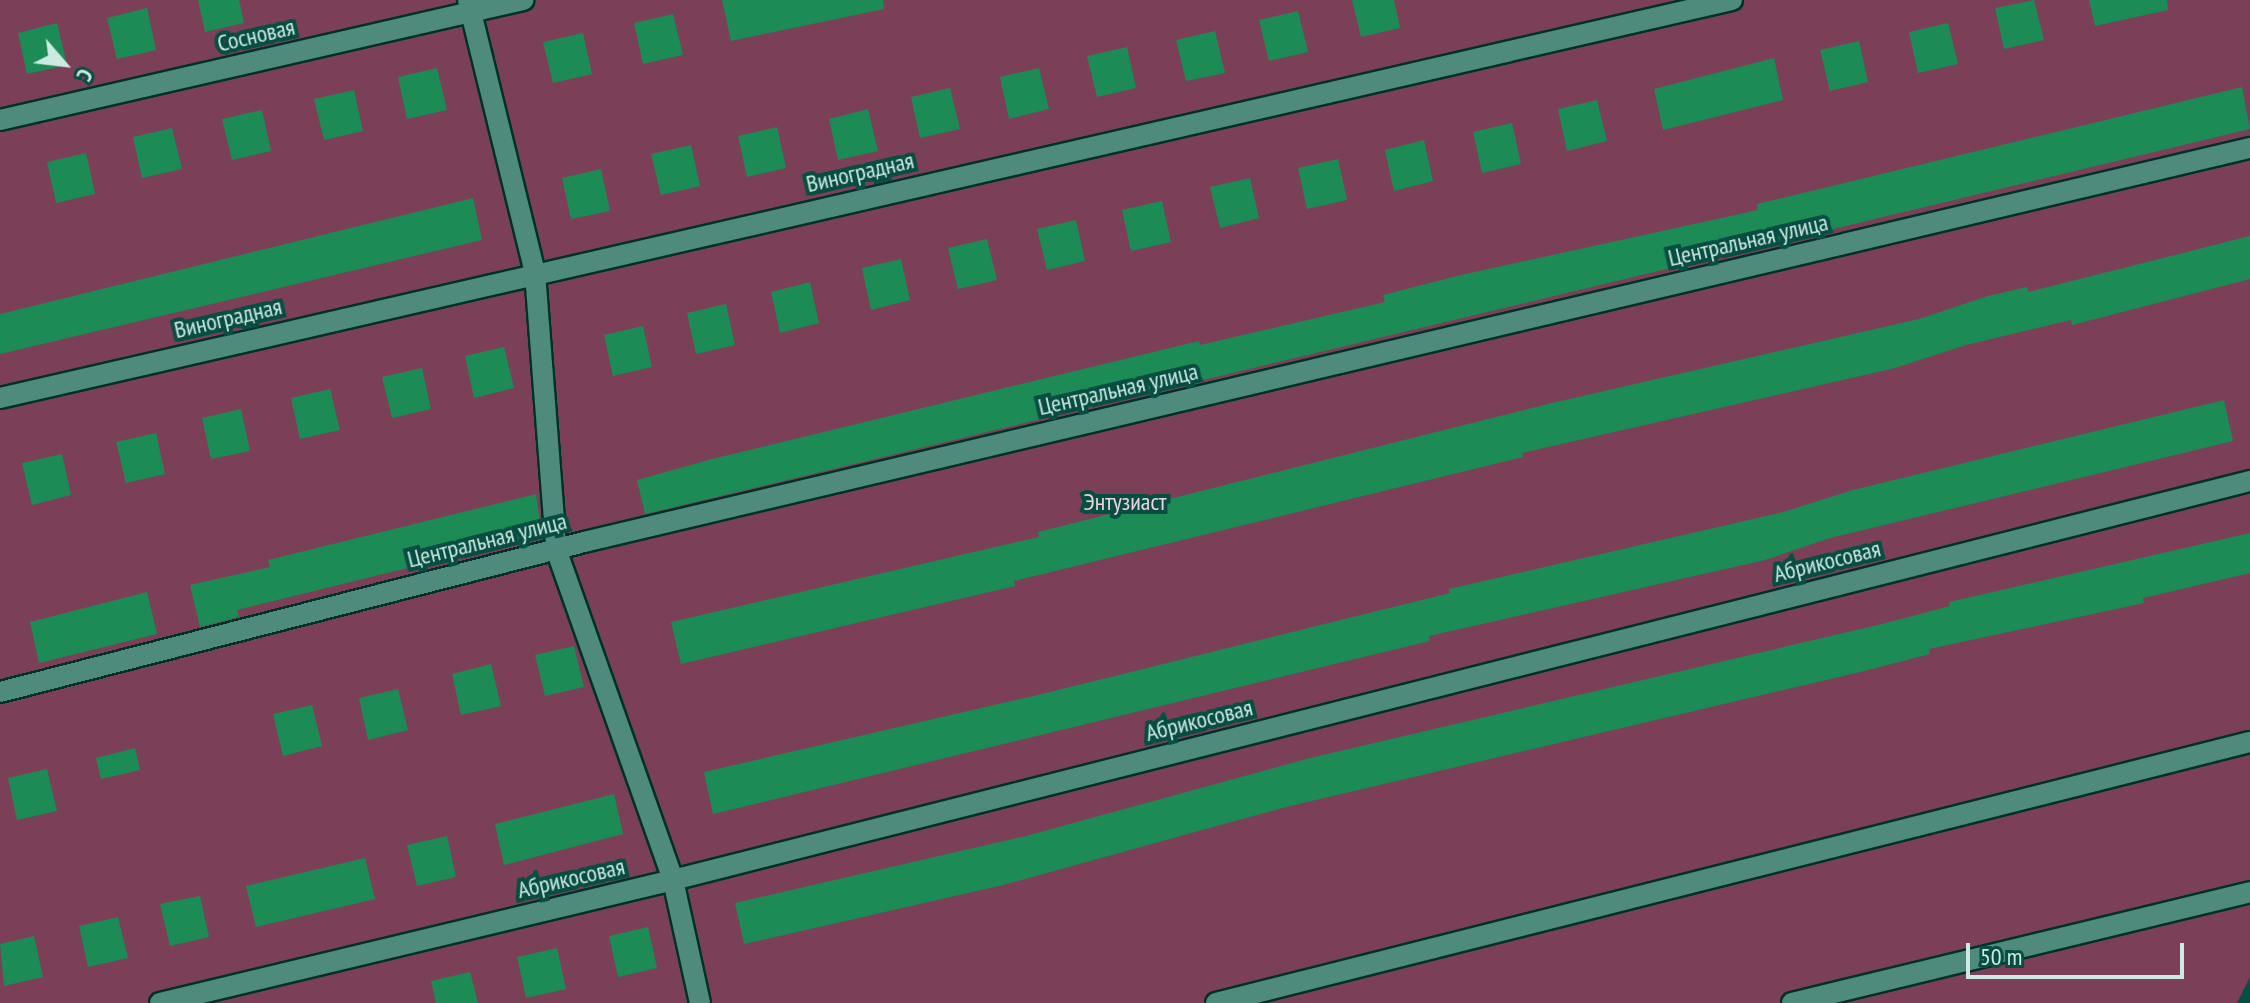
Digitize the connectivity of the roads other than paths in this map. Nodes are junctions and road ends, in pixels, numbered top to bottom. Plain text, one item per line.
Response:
1 (523, 0) edge
2 (1732, 0) edge
3 (470, 6) edge
4 (0, 120) edge
5 (2250, 148) edge
6 (535, 273) junction
7 (0, 398) edge
8 (2250, 481) edge
9 (556, 549) junction
10 (0, 692) edge
11 (2250, 742) edge
12 (673, 880) junction
13 (2250, 892) edge
14 (160, 1003) edge
15 (700, 1003) edge
16 (1216, 1003) edge
17 (1792, 1003) edge

1 - 3 street, Сосновая
2 - 6 street, Виноградная
3 - 4 street, Сосновая
3 - 6 street
5 - 9 street, Центральная улица
6 - 7 street, Виноградная
6 - 9 street
8 - 12 street, Абрикосовая
9 - 10 street, Центральная улица
9 - 12 street
11 - 16 street
12 - 14 street, Абрикосовая
12 - 15 street
13 - 17 street

